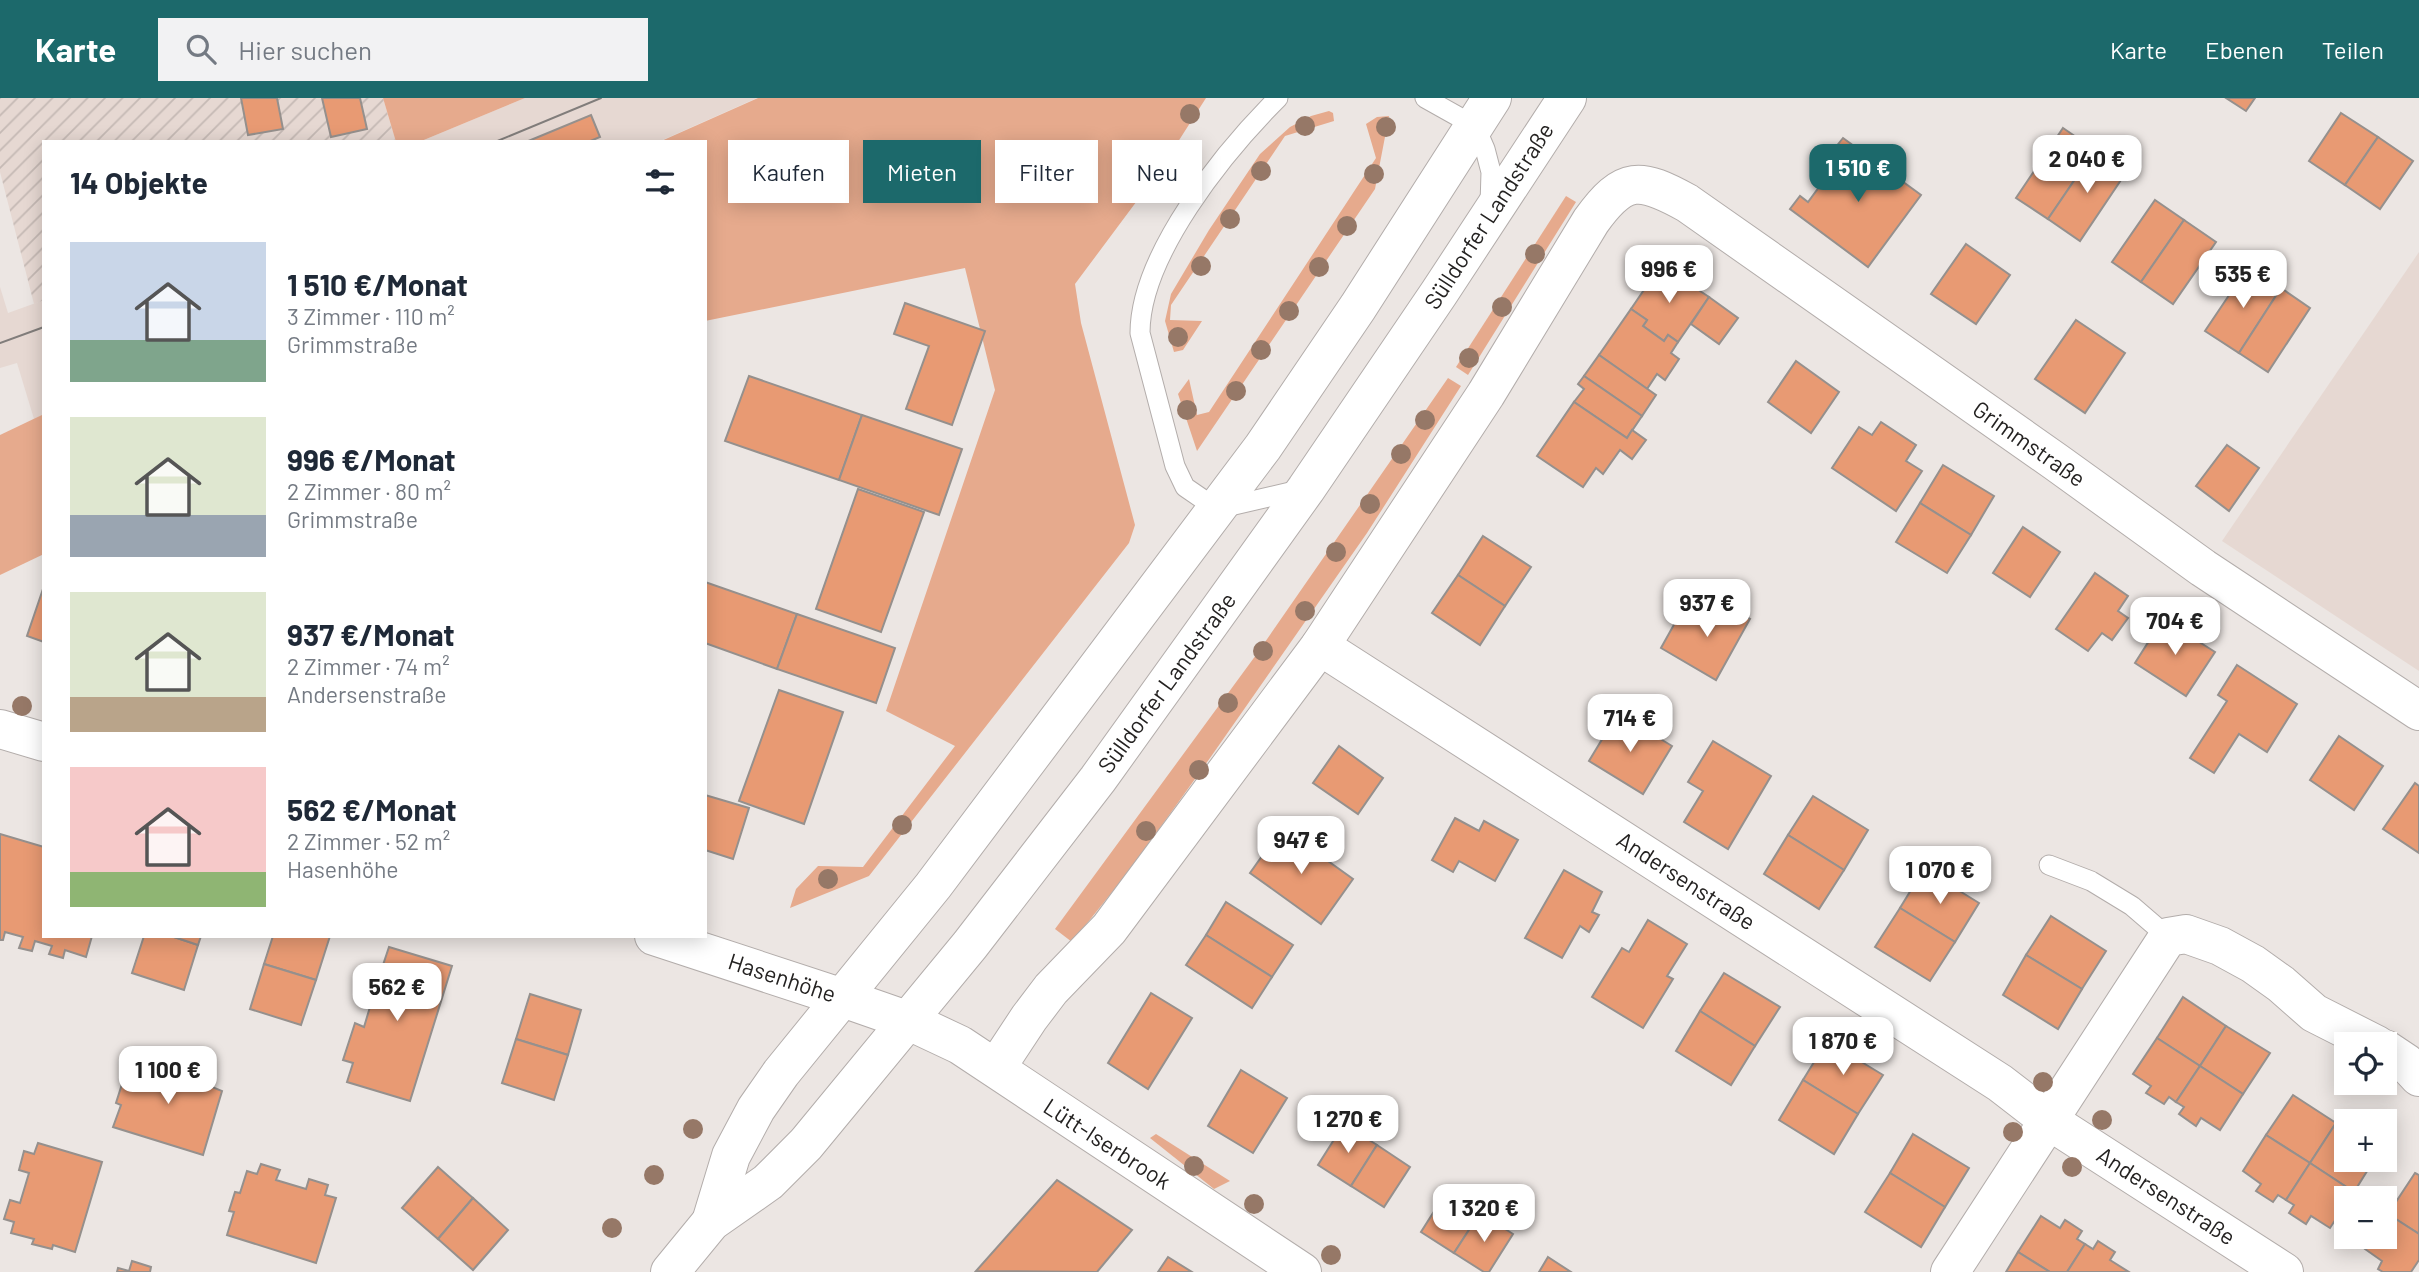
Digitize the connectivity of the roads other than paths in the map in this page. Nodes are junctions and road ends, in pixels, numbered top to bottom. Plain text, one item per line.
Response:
1 (1278, 98) edge
2 (1425, 98) edge
3 (1567, 98) edge
4 (1483, 112) edge
5 (1489, 216) junction
6 (1306, 489) junction
7 (1217, 509) junction
8 (1320, 646) junction
9 (2419, 711) edge
10 (0, 729) edge
11 (42, 741) edge
12 (2049, 865) dead end
13 (2168, 937) junction
14 (660, 938) edge
15 (843, 998) junction
16 (909, 1021) junction
17 (2351, 1032) edge
18 (2397, 1057) edge
19 (996, 1068) junction
20 (2419, 1077) edge
21 (2048, 1120) junction
22 (711, 1222) junction
23 (670, 1272) edge
24 (1302, 1272) edge
25 (1950, 1272) edge
26 (2284, 1272) edge

1 - 7 lane
2 - 4 lane
3 - 5 street, Sülldorfer Landstraße
4 - 5 lane
4 - 7 street, Sülldorfer Landstraße
5 - 6 street, Sülldorfer Landstraße
6 - 7 lane
6 - 16 street, Sülldorfer Landstraße
7 - 15 street, Sülldorfer Landstraße
8 - 9 street, Grimmstraße
8 - 19 street
8 - 21 street, Andersenstraße
10 - 11 street
12 - 13 lane
13 - 17 street
13 - 21 street
14 - 15 street, Hasenhöhe
15 - 16 street, Hasenhöhe
15 - 22 street, Sülldorfer Landstraße
16 - 19 street, Lütt-Iserbrook
16 - 22 street, Sülldorfer Landstraße
18 - 20 street
19 - 24 street, Lütt-Iserbrook
21 - 25 street
21 - 26 street, Andersenstraße
22 - 23 street, Sülldorfer Landstraße

